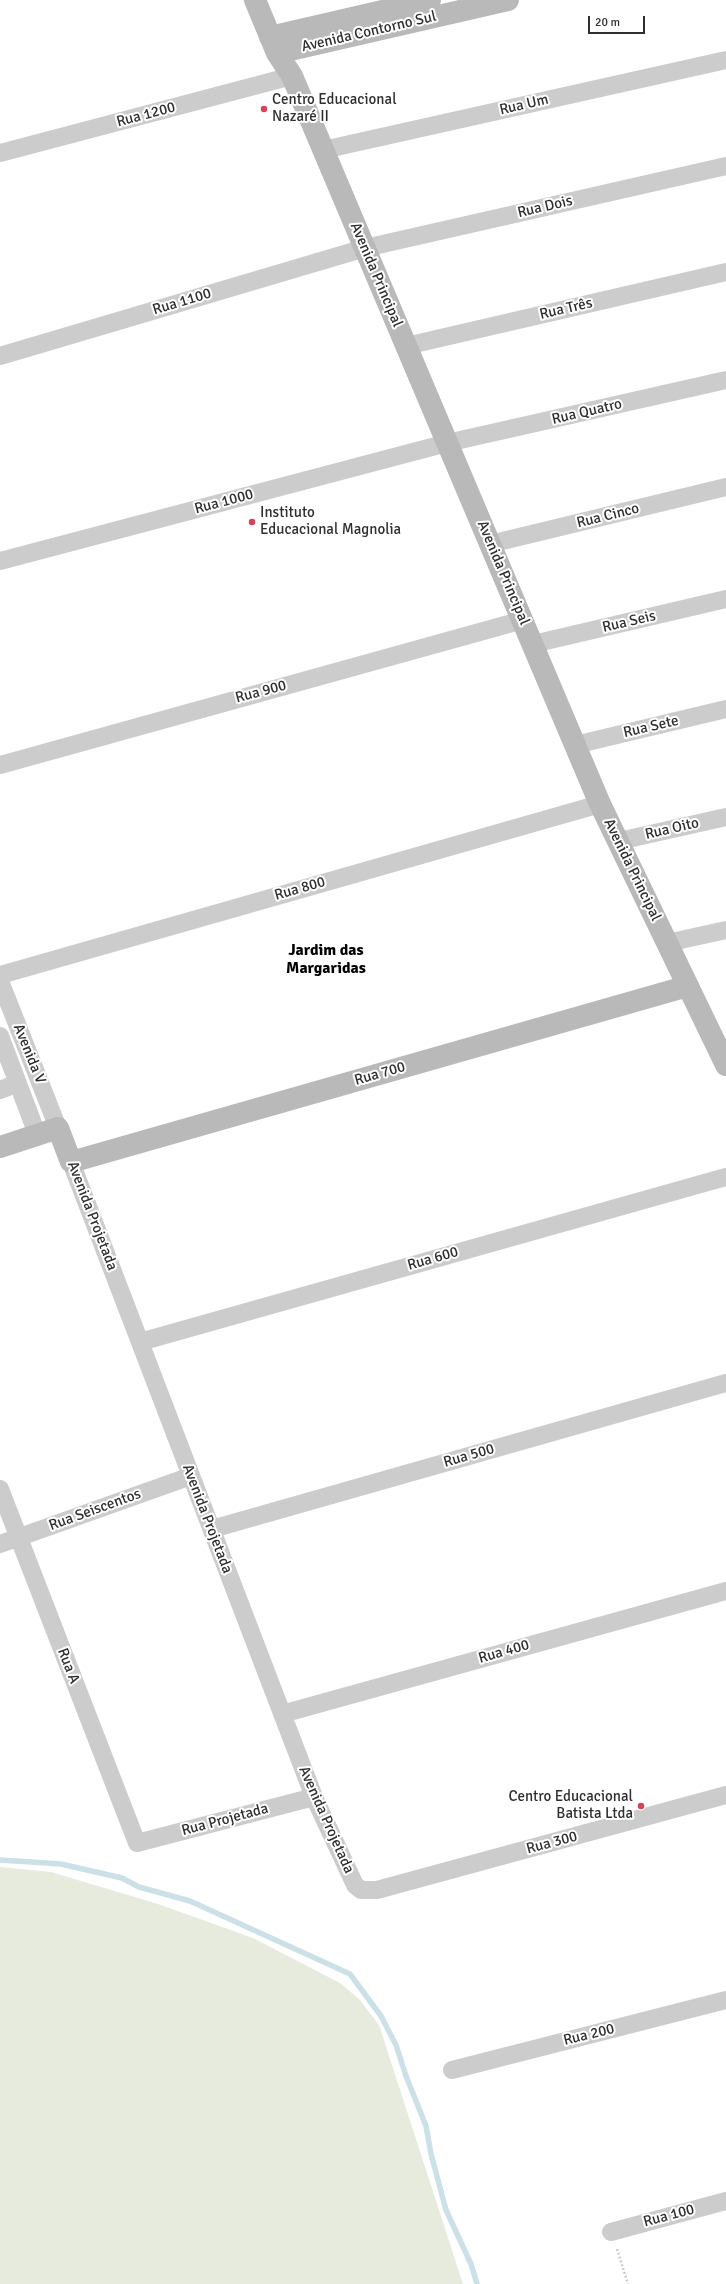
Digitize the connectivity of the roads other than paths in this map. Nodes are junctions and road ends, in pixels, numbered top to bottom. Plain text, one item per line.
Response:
1 (255, 0) edge
2 (267, 0) edge
3 (430, 0) edge
4 (508, 0) edge
5 (407, 2) edge
6 (279, 43) junction
7 (726, 60) edge
8 (292, 76) junction
9 (323, 150) junction
10 (0, 153) edge
11 (726, 166) edge
12 (365, 248) junction
13 (726, 272) edge
14 (406, 346) junction
15 (0, 356) edge
16 (726, 380) edge
17 (447, 443) junction
18 (726, 488) edge
19 (490, 544) junction
20 (0, 561) edge
21 (726, 599) edge
22 (523, 620) junction
23 (533, 644) junction
24 (726, 709) edge
25 (576, 745) junction
26 (0, 765) edge
27 (600, 804) junction
28 (726, 817) edge
29 (619, 842) junction
30 (726, 930) edge
31 (667, 943) junction
32 (0, 975) edge
33 (0, 981) edge
34 (688, 986) junction
35 (0, 1036) edge
36 (721, 1042) edge
37 (726, 1065) edge
38 (18, 1083) junction
39 (0, 1090) edge
40 (58, 1128) junction
41 (37, 1134) junction
42 (0, 1147) edge
43 (71, 1162) junction
44 (726, 1177) edge
45 (140, 1342) junction
46 (726, 1383) edge
47 (191, 1476) junction
48 (0, 1489) edge
49 (212, 1529) junction
50 (19, 1537) junction
51 (0, 1544) edge
52 (726, 1591) edge
53 (282, 1714) junction
54 (726, 1795) edge
55 (314, 1797) junction
56 (137, 1843) joint
57 (377, 1890) joint
58 (726, 2000) edge
59 (452, 2070) dead end
60 (726, 2201) edge
61 (611, 2232) road end

1 - 6 main road
2 - 6 main road
3 - 5 main road, Avenida Contorno Sul
4 - 6 main road, Avenida Contorno Sul
5 - 6 main road, Avenida Contorno Sul
6 - 8 main road, Avenida Principal
7 - 9 street, Rua Um
8 - 9 main road, Avenida Principal
8 - 10 street, Rua 1200
9 - 12 main road, Avenida Principal
11 - 12 street, Rua Dois
12 - 14 main road, Avenida Principal
12 - 15 street, Rua 1100
13 - 14 street, Rua Três
14 - 17 main road, Avenida Principal
16 - 17 street, Rua Quatro
17 - 19 main road, Avenida Principal
17 - 20 street, Rua 1000
18 - 19 street, Rua Cinco
19 - 22 main road, Avenida Principal
21 - 23 street, Rua Seis
22 - 23 main road, Avenida Principal
22 - 26 street, Rua 900
23 - 25 main road, Avenida Principal
24 - 25 street, Rua Sete
25 - 27 main road, Avenida Principal
27 - 29 main road, Avenida Principal
27 - 32 street, Rua 800
28 - 29 street, Rua Oito
29 - 31 main road, Avenida Principal
30 - 31 street
31 - 34 main road, Avenida Principal
33 - 40 street, Avenida V
34 - 36 main road, Avenida Principal
34 - 43 main road, Rua 700
35 - 38 street, Avenida V
36 - 37 main road, Avenida Principal
38 - 39 street
38 - 41 street, Avenida V
40 - 41 main road
40 - 43 main road, Avenida Projetada
41 - 42 main road
43 - 45 street, Avenida Projetada
44 - 45 street, Rua 600
45 - 47 street, Avenida Projetada
46 - 49 street, Rua 500
47 - 49 street, Avenida Projetada
47 - 50 street, Rua Seiscentos
48 - 50 street, Rua A
49 - 53 street, Avenida Projetada
50 - 51 street, Rua Seiscentos
50 - 56 street, Rua A
52 - 53 street, Rua 400
53 - 55 street, Avenida Projetada
54 - 57 street, Rua 300
55 - 56 street, Rua Projetada
55 - 57 street, Avenida Projetada
58 - 59 street, Rua 200
60 - 61 street, Rua 100

